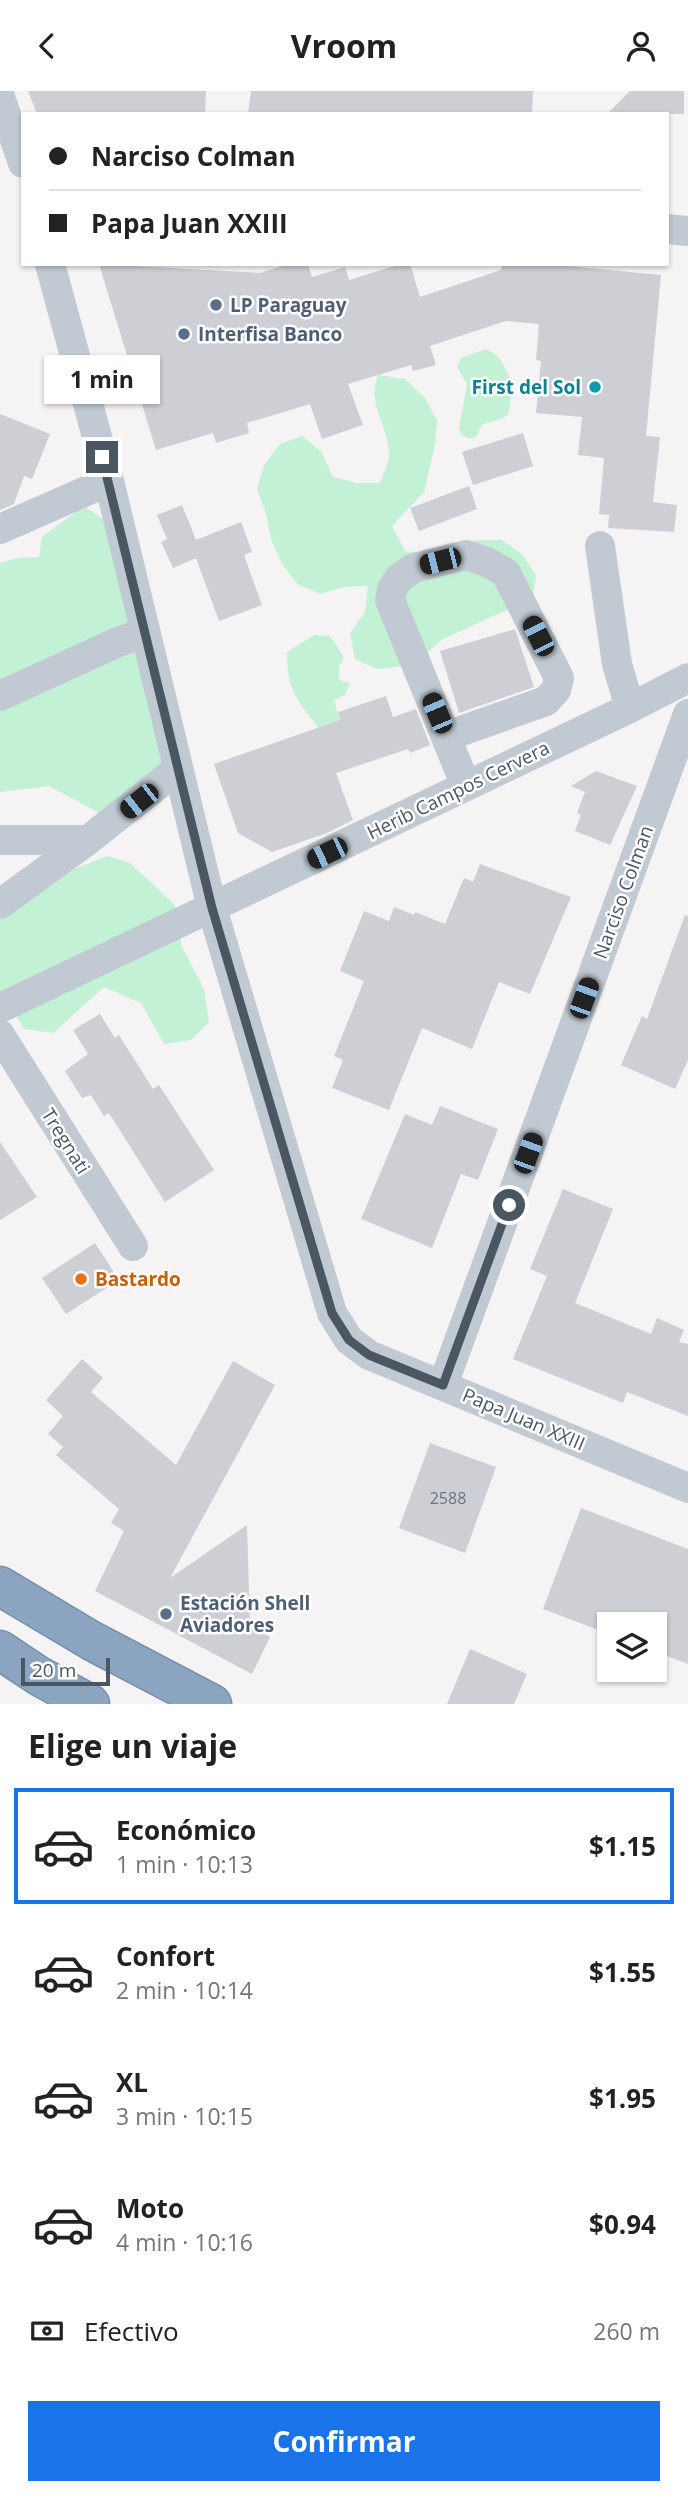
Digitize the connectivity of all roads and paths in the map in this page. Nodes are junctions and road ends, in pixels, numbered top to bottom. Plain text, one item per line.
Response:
1 (0, 97) edge
2 (21, 157) edge
3 (669, 229) edge
4 (688, 231) edge
5 (51, 266) edge
6 (109, 481) junction
7 (0, 529) edge
8 (600, 546) dead end
9 (145, 632) junction
10 (688, 678) edge
11 (0, 696) edge
12 (630, 708) junction
13 (688, 714) edge
14 (447, 736) junction
15 (178, 769) junction
16 (466, 786) junction
17 (88, 840) junction
18 (0, 841) edge
19 (0, 904) edge
20 (212, 908) junction
21 (0, 1008) edge
22 (0, 1035) edge
23 (133, 1246) dead end
24 (443, 1385) junction
25 (688, 1488) edge
26 (0, 1586) edge
27 (0, 1650) edge
28 (90, 1704) edge
29 (212, 1704) edge

1 - 2 street
3 - 4 street
5 - 6 street, Papa Juan XXIII
6 - 7 street
6 - 9 street, Papa Juan XXIII
8 - 12 street
9 - 11 street
9 - 15 street, Papa Juan XXIII
10 - 12 street, Herib Campos Cervera
12 - 16 street, Herib Campos Cervera
13 - 24 street, Narciso Colman
14 - 14 street
14 - 16 street
15 - 17 street
15 - 20 street, Papa Juan XXIII
16 - 20 street, Herib Campos Cervera
17 - 18 street
17 - 19 street
20 - 21 street, Herib Campos Cervera
20 - 24 street, Papa Juan XXIII
22 - 23 street, Tregnati
24 - 25 street, Papa Juan XXIII
26 - 29 highway
27 - 28 highway

